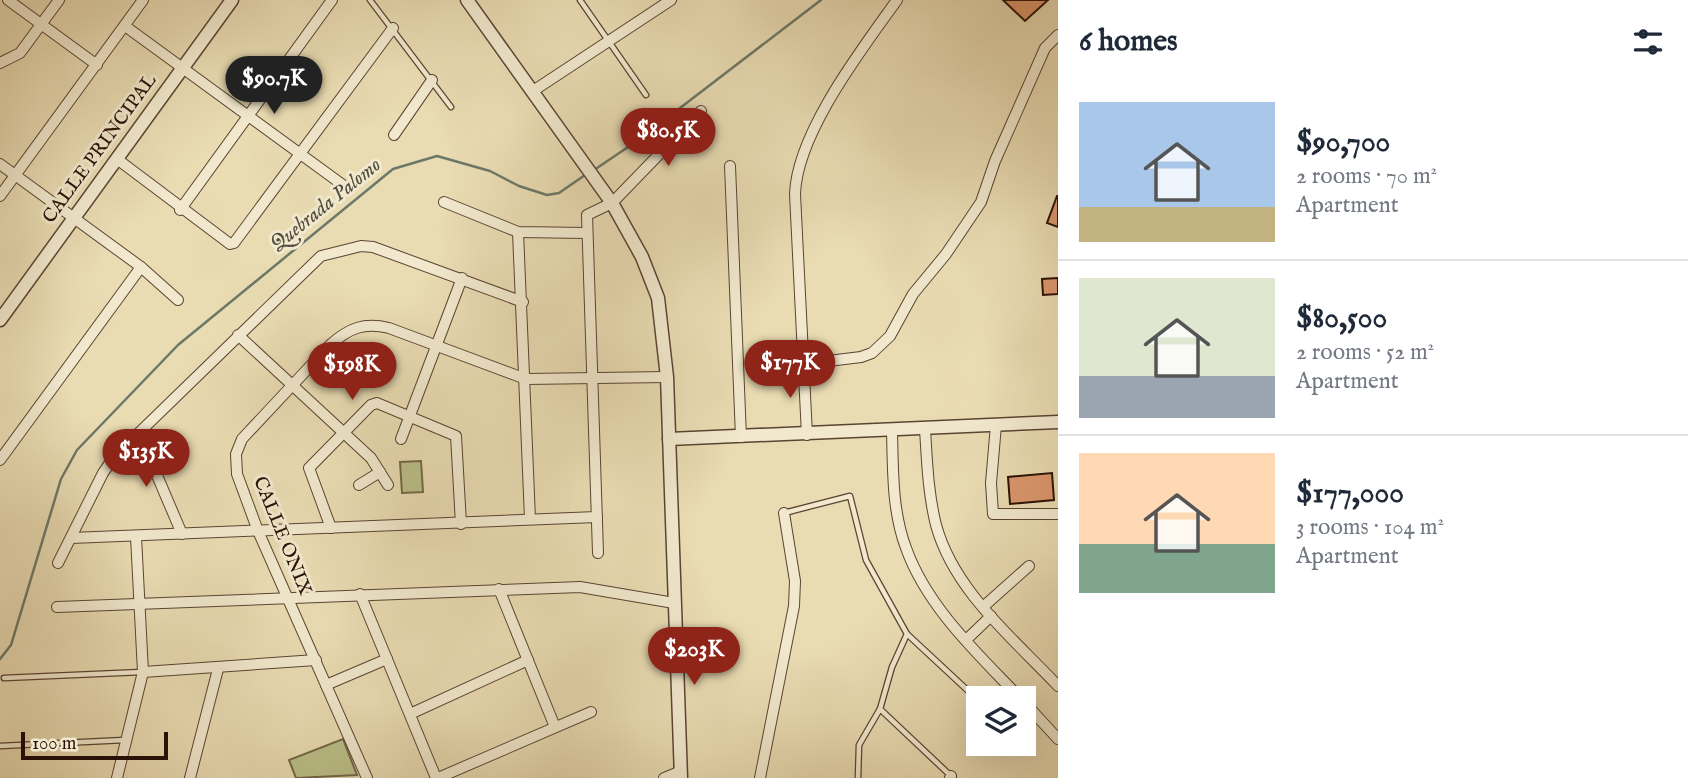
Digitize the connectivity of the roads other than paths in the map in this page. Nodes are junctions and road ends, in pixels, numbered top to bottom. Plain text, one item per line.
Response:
1 (8, 0) edge
2 (59, 0) edge
3 (143, 0) edge
4 (232, 0) edge
5 (332, 0) edge
6 (370, 0) edge
7 (467, 0) edge
8 (580, 0) edge
9 (671, 0) edge
10 (897, 0) edge
11 (41, 24) junction
12 (125, 26) junction
13 (393, 28) junction
14 (1058, 35) edge
15 (607, 41) junction
16 (0, 63) edge
17 (97, 65) junction
18 (183, 67) junction
19 (432, 80) junction
20 (533, 91) junction
21 (646, 95) dead end
22 (451, 107) dead end
23 (701, 111) dead end
24 (249, 117) junction
25 (394, 135) dead end
26 (302, 155) junction
27 (117, 159) junction
28 (0, 164) edge
29 (730, 166) dead end
30 (15, 176) junction
31 (347, 188) dead end
32 (0, 196) edge
33 (444, 202) dead end
34 (612, 203) junction
35 (180, 209) junction
36 (73, 218) junction
37 (518, 232) junction
38 (587, 233) junction
39 (141, 267) junction
40 (462, 278) junction
41 (178, 300) dead end
42 (523, 302) junction
43 (0, 320) edge
44 (238, 335) junction
45 (438, 345) junction
46 (804, 364) junction
47 (667, 377) junction
48 (526, 379) junction
49 (593, 379) junction
50 (291, 384) junction
51 (410, 414) junction
52 (1058, 422) edge
53 (996, 425) junction
54 (925, 429) junction
55 (892, 430) junction
56 (139, 433) junction
57 (343, 433) junction
58 (807, 435) junction
59 (741, 437) junction
60 (401, 439) dead end
61 (669, 439) junction
62 (0, 460) edge
63 (380, 472) junction
64 (359, 485) dead end
65 (388, 485) dead end
66 (784, 513) joint
67 (1057, 515) edge
68 (597, 517) junction
69 (530, 519) junction
70 (461, 524) junction
71 (331, 528) junction
72 (258, 531) junction
73 (182, 534) junction
74 (136, 537) junction
75 (71, 538) junction
76 (598, 553) dead end
77 (58, 563) dead end
78 (1029, 566) dead end
79 (499, 589) junction
80 (360, 594) junction
81 (288, 597) junction
82 (141, 603) junction
83 (674, 603) junction
84 (57, 607) dead end
85 (983, 607) junction
86 (991, 616) junction
87 (907, 634) junction
88 (966, 640) junction
89 (387, 659) junction
90 (316, 660) junction
91 (528, 660) junction
92 (218, 669) junction
93 (142, 672) junction
94 (4, 678) dead end
95 (1057, 683) edge
96 (326, 685) junction
97 (1009, 686) edge
98 (966, 689) edge
99 (880, 709) junction
100 (590, 712) dead end
101 (410, 714) junction
102 (1036, 715) edge
103 (555, 727) junction
104 (1058, 739) edge
105 (126, 740) junction
106 (0, 746) edge
107 (681, 775) edge
108 (951, 777) edge
109 (117, 778) edge
110 (190, 778) edge
111 (367, 778) edge
112 (437, 778) edge
113 (664, 778) edge
114 (760, 778) edge
115 (858, 778) edge

1 - 11 street
2 - 11 street
3 - 12 street
4 - 18 street, CALLE PRINCIPAL
5 - 24 street
6 - 13 lane
7 - 20 street
8 - 15 lane
9 - 15 street
10 - 46 street
11 - 16 street
11 - 17 street
12 - 17 street
12 - 18 street
13 - 19 lane
13 - 26 street
14 - 46 street
15 - 20 street
15 - 21 lane
17 - 30 street
18 - 24 street
18 - 27 street, CALLE PRINCIPAL
19 - 22 lane
19 - 25 street
20 - 34 street
23 - 34 street
24 - 26 street
24 - 35 street
26 - 31 street
26 - 35 street
27 - 35 street
27 - 36 street, CALLE PRINCIPAL
28 - 30 street
29 - 59 street
30 - 32 street
30 - 36 street
33 - 37 street
34 - 38 street
34 - 47 street
36 - 39 street
36 - 43 street, CALLE PRINCIPAL
37 - 38 street
37 - 42 street
38 - 49 street
39 - 41 street
39 - 62 street
40 - 42 street
40 - 44 street
40 - 45 street
42 - 48 street
44 - 50 street
44 - 56 street
45 - 48 street, CALLE ONIX
45 - 50 street, CALLE ONIX
45 - 51 street
46 - 58 street
47 - 49 street, CALLE ONIX
47 - 61 street
48 - 49 street, CALLE ONIX
48 - 69 street
49 - 68 street
50 - 57 street
50 - 72 street, CALLE ONIX
51 - 57 street
51 - 60 street
51 - 70 street
52 - 53 street
53 - 54 street
53 - 67 street
54 - 55 street
54 - 85 street
55 - 58 street
55 - 88 street
56 - 73 street
56 - 75 street
57 - 63 street
57 - 71 street
58 - 59 street
59 - 61 street
61 - 83 street
63 - 64 street
63 - 65 street
66 - 87 lane
66 - 114 street
68 - 69 street
68 - 76 street
69 - 70 street
70 - 71 street
71 - 72 street
72 - 73 street
72 - 81 street, CALLE ONIX
73 - 74 street
74 - 75 street
74 - 82 street
75 - 77 street
78 - 85 street
79 - 80 street
79 - 83 street
79 - 91 street
80 - 81 street
80 - 89 street
81 - 82 street
81 - 90 street, CALLE ONIX
82 - 84 street
82 - 93 street
83 - 107 street
85 - 86 street
86 - 88 street
86 - 95 street
87 - 98 lane
87 - 99 lane
88 - 97 street
89 - 96 street
89 - 101 street
90 - 92 street
90 - 96 street, CALLE ONIX
91 - 101 street
91 - 103 street
92 - 93 street
92 - 110 street
93 - 94 lane
93 - 105 street
96 - 111 street, CALLE ONIX
99 - 108 lane
99 - 115 lane
100 - 103 street
101 - 112 street
102 - 104 street
103 - 112 street
105 - 106 lane
105 - 109 street
107 - 113 street

